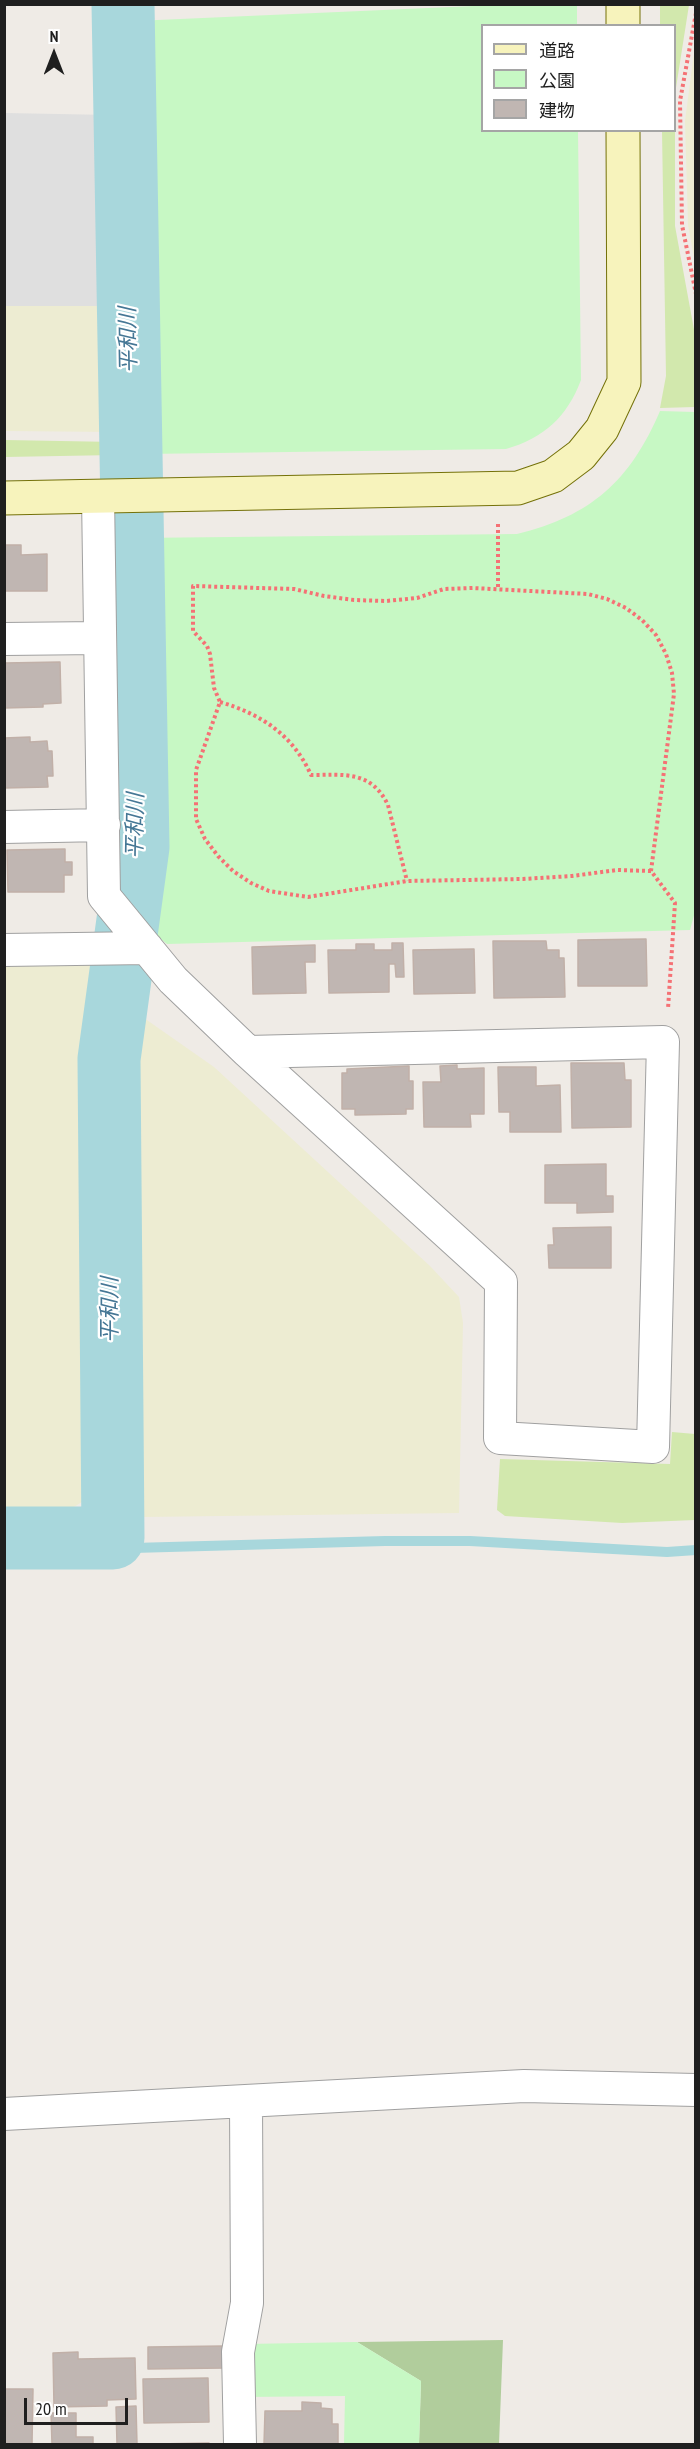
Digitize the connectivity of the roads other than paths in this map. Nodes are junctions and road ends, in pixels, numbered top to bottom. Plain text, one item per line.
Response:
1 (622, 4) edge
2 (623, 24) edge
3 (623, 132) edge
4 (98, 496) junction
5 (4, 498) edge
6 (99, 638) junction
7 (4, 639) edge
8 (104, 825) junction
9 (4, 827) edge
10 (147, 948) junction
11 (4, 950) edge
12 (248, 1052) junction
13 (696, 2090) edge
14 (246, 2102) junction
15 (4, 2114) edge
16 (240, 2445) edge

1 - 2 street
3 - 4 street
4 - 5 street
4 - 6 street
6 - 7 street
6 - 8 street
8 - 9 street
8 - 10 street
10 - 11 street
10 - 12 street
12 - 12 street
13 - 14 street
14 - 15 street
14 - 16 street

